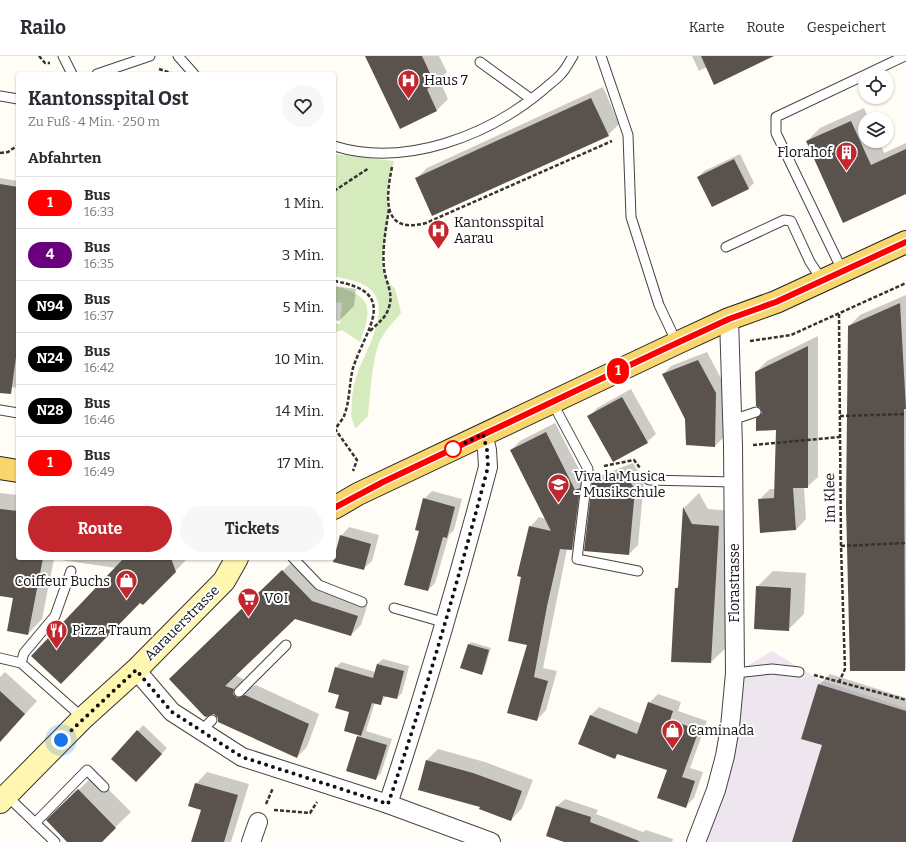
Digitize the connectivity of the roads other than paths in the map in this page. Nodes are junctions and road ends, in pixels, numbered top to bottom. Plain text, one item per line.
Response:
1 (63, 56) edge
2 (150, 56) edge
3 (178, 56) edge
4 (573, 56) edge
5 (601, 56) edge
6 (905, 56) edge
7 (480, 62) dead end
8 (71, 72) edge
9 (103, 72) edge
10 (192, 72) edge
11 (0, 96) edge
12 (16, 99) edge
13 (531, 99) junction
14 (336, 147) edge
15 (906, 242) edge
16 (726, 247) dead end
17 (843, 272) junction
18 (822, 280) junction
19 (729, 319) junction
20 (678, 343) junction
21 (552, 402) junction
22 (0, 410) edge
23 (756, 412) dead end
24 (16, 413) edge
25 (732, 420) junction
26 (483, 434) junction
27 (0, 468) edge
28 (16, 470) edge
29 (649, 480) road end
30 (733, 482) junction
31 (336, 494) edge
32 (358, 494) junction
33 (336, 507) edge
34 (236, 560) edge
35 (296, 560) edge
36 (71, 571) dead end
37 (638, 571) dead end
38 (362, 602) dead end
39 (394, 608) dead end
40 (446, 623) junction
41 (286, 645) dead end
42 (0, 658) edge
43 (21, 663) junction
44 (136, 670) junction
45 (799, 672) road end
46 (735, 673) junction
47 (239, 692) dead end
48 (83, 718) junction
49 (104, 787) dead end
50 (2, 799) edge
51 (388, 804) junction
52 (261, 816) road end
53 (35, 822) junction
54 (472, 839) edge
55 (55, 842) edge
56 (251, 842) edge
57 (491, 842) edge
58 (696, 842) edge

1 - 8 lane
2 - 9 lane
3 - 10 lane
4 - 13 lane
5 - 20 lane
6 - 17 lane
7 - 13 lane
11 - 12 lane
13 - 14 lane
15 - 17 main road
16 - 18 lane
17 - 18 main road
18 - 19 main road
19 - 20 main road
19 - 25 street, Florastrasse
20 - 21 main road
21 - 26 main road
21 - 37 lane
22 - 24 lane
23 - 25 lane
25 - 30 street, Florastrasse
26 - 32 main road
26 - 40 street
27 - 28 main road
29 - 30 lane
30 - 46 street, Florastrasse
31 - 32 main road
32 - 33 main road
34 - 44 main road, Aarauerstrasse
35 - 38 lane
36 - 43 lane
39 - 40 lane
40 - 51 street
41 - 47 lane
42 - 43 lane
43 - 48 lane
44 - 48 main road, Aarauerstrasse
44 - 51 street
45 - 46 lane
46 - 58 street, Florastrasse
48 - 50 main road, Aarauerstrasse
49 - 53 lane
50 - 53 lane
51 - 54 street
52 - 56 street
53 - 55 lane
54 - 57 street

